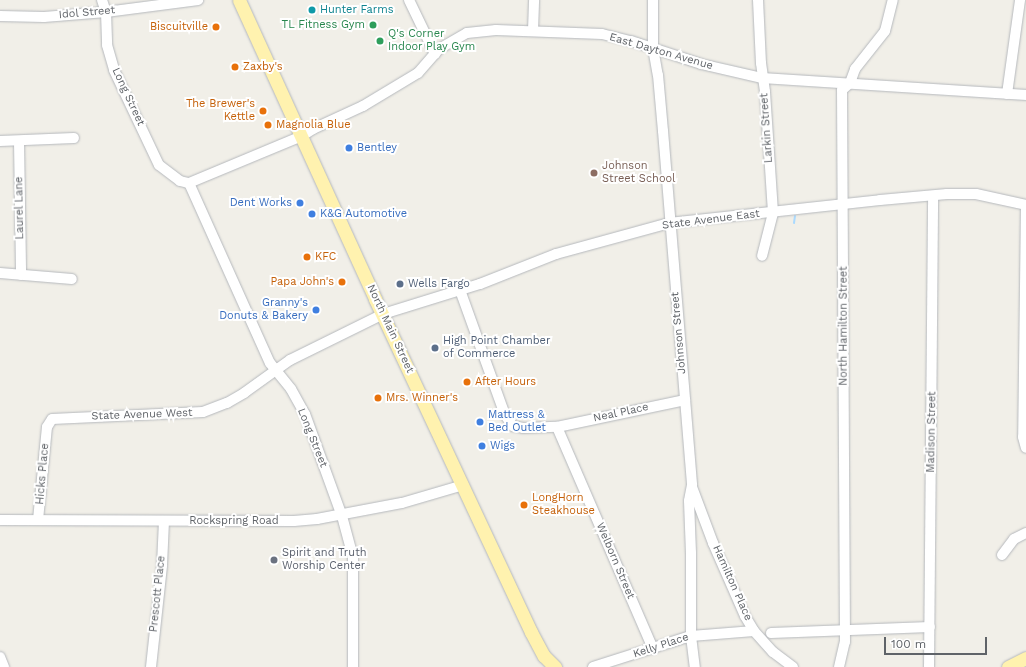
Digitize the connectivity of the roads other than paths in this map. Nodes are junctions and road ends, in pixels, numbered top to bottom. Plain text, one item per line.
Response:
1 (102, 0) edge
2 (198, 0) edge
3 (239, 0) edge
4 (409, 0) edge
5 (534, 0) edge
6 (653, 0) edge
7 (758, 0) edge
8 (893, 0) edge
9 (1020, 0) edge
10 (106, 12) junction
11 (0, 16) edge
12 (533, 31) junction
13 (653, 48) junction
14 (436, 54) junction
15 (762, 78) junction
16 (850, 83) junction
17 (1007, 94) junction
18 (1026, 95) edge
19 (302, 136) junction
20 (74, 138) dead end
21 (0, 141) edge
22 (19, 141) junction
23 (189, 183) junction
24 (933, 196) junction
25 (843, 205) junction
26 (1026, 205) edge
27 (773, 213) junction
28 (669, 223) junction
29 (762, 256) dead end
30 (0, 273) edge
31 (21, 275) junction
32 (72, 279) dead end
33 (460, 290) junction
34 (383, 314) junction
35 (1025, 316) edge
36 (276, 370) junction
37 (685, 400) junction
38 (1025, 411) edge
39 (47, 427) joint
40 (557, 428) junction
41 (1026, 448) edge
42 (463, 485) junction
43 (692, 485) junction
44 (342, 516) junction
45 (0, 520) edge
46 (38, 520) junction
47 (164, 521) junction
48 (690, 529) junction
49 (1026, 533) edge
50 (713, 543) junction
51 (1002, 555) dead end
52 (930, 627) junction
53 (754, 631) junction
54 (845, 631) junction
55 (771, 634) dead end
56 (691, 636) junction
57 (653, 649) junction
58 (0, 657) edge
59 (1026, 658) edge
60 (544, 662) edge
61 (4, 667) edge
62 (151, 667) edge
63 (353, 667) edge
64 (555, 667) edge
65 (593, 667) edge
66 (695, 667) edge
67 (793, 667) edge
68 (839, 667) edge
69 (929, 667) edge
70 (1008, 667) edge

1 - 10 street, Long Street
2 - 10 street, Idol Street
3 - 19 main road, North Main Street
4 - 14 street
5 - 12 street
6 - 13 street, Johnson Street
7 - 15 street, Larkin Street
8 - 16 street, North Hamilton Street
9 - 17 street
10 - 11 street, Idol Street
10 - 23 street, Long Street
12 - 13 street, East Dayton Avenue
12 - 14 street, East Dayton Avenue
13 - 15 street, East Dayton Avenue
13 - 28 street, Johnson Street
14 - 19 street, East Dayton Avenue
15 - 16 street, East Dayton Avenue
15 - 27 street, Larkin Street
16 - 17 street, East Dayton Avenue
16 - 25 street, North Hamilton Street
17 - 18 street, East Dayton Avenue
19 - 23 street, East Dayton Avenue
19 - 34 main road, North Main Street
20 - 22 street
21 - 22 street
22 - 31 street, Laurel Lane
23 - 36 street, Long Street
24 - 25 street, State Avenue East
24 - 26 street, State Avenue East
24 - 52 street, Madison Street
25 - 27 street, State Avenue East
25 - 54 street, North Hamilton Street
26 - 35 street
27 - 28 street, State Avenue East
27 - 29 street, Larkin Street
28 - 33 street, State Avenue East
28 - 37 street, Johnson Street
30 - 31 street
31 - 32 street
33 - 34 street, State Avenue East
33 - 40 street
34 - 36 street, State Avenue West
34 - 42 main road, North Main Street
35 - 38 street
36 - 39 street, State Avenue West
36 - 44 street, Long Street
37 - 40 street, Neal Place
37 - 43 street, Johnson Street
38 - 41 street
39 - 46 street, Hicks Place
40 - 57 street, Welborn Street
42 - 44 street, Rockspring Road
42 - 60 main road, North Main Street
43 - 48 street, Johnson Street
43 - 50 street, Hamilton Place
44 - 47 street, Rockspring Road
44 - 63 street, Long Street
45 - 46 street, Rockspring Road
46 - 47 street, Rockspring Road
47 - 62 street, Prescott Place
48 - 50 street
48 - 56 street, Johnson Street
49 - 51 street
50 - 53 street, Hamilton Place
52 - 54 street
52 - 69 street, Madison Street
53 - 56 street, Kelly Place
53 - 67 street, Hamilton Place
54 - 55 street
54 - 68 street, North Hamilton Street
56 - 57 street, Kelly Place
56 - 66 street, Johnson Street
57 - 65 street, Kelly Place
58 - 61 street
59 - 70 main road
60 - 64 main road, North Main Street

